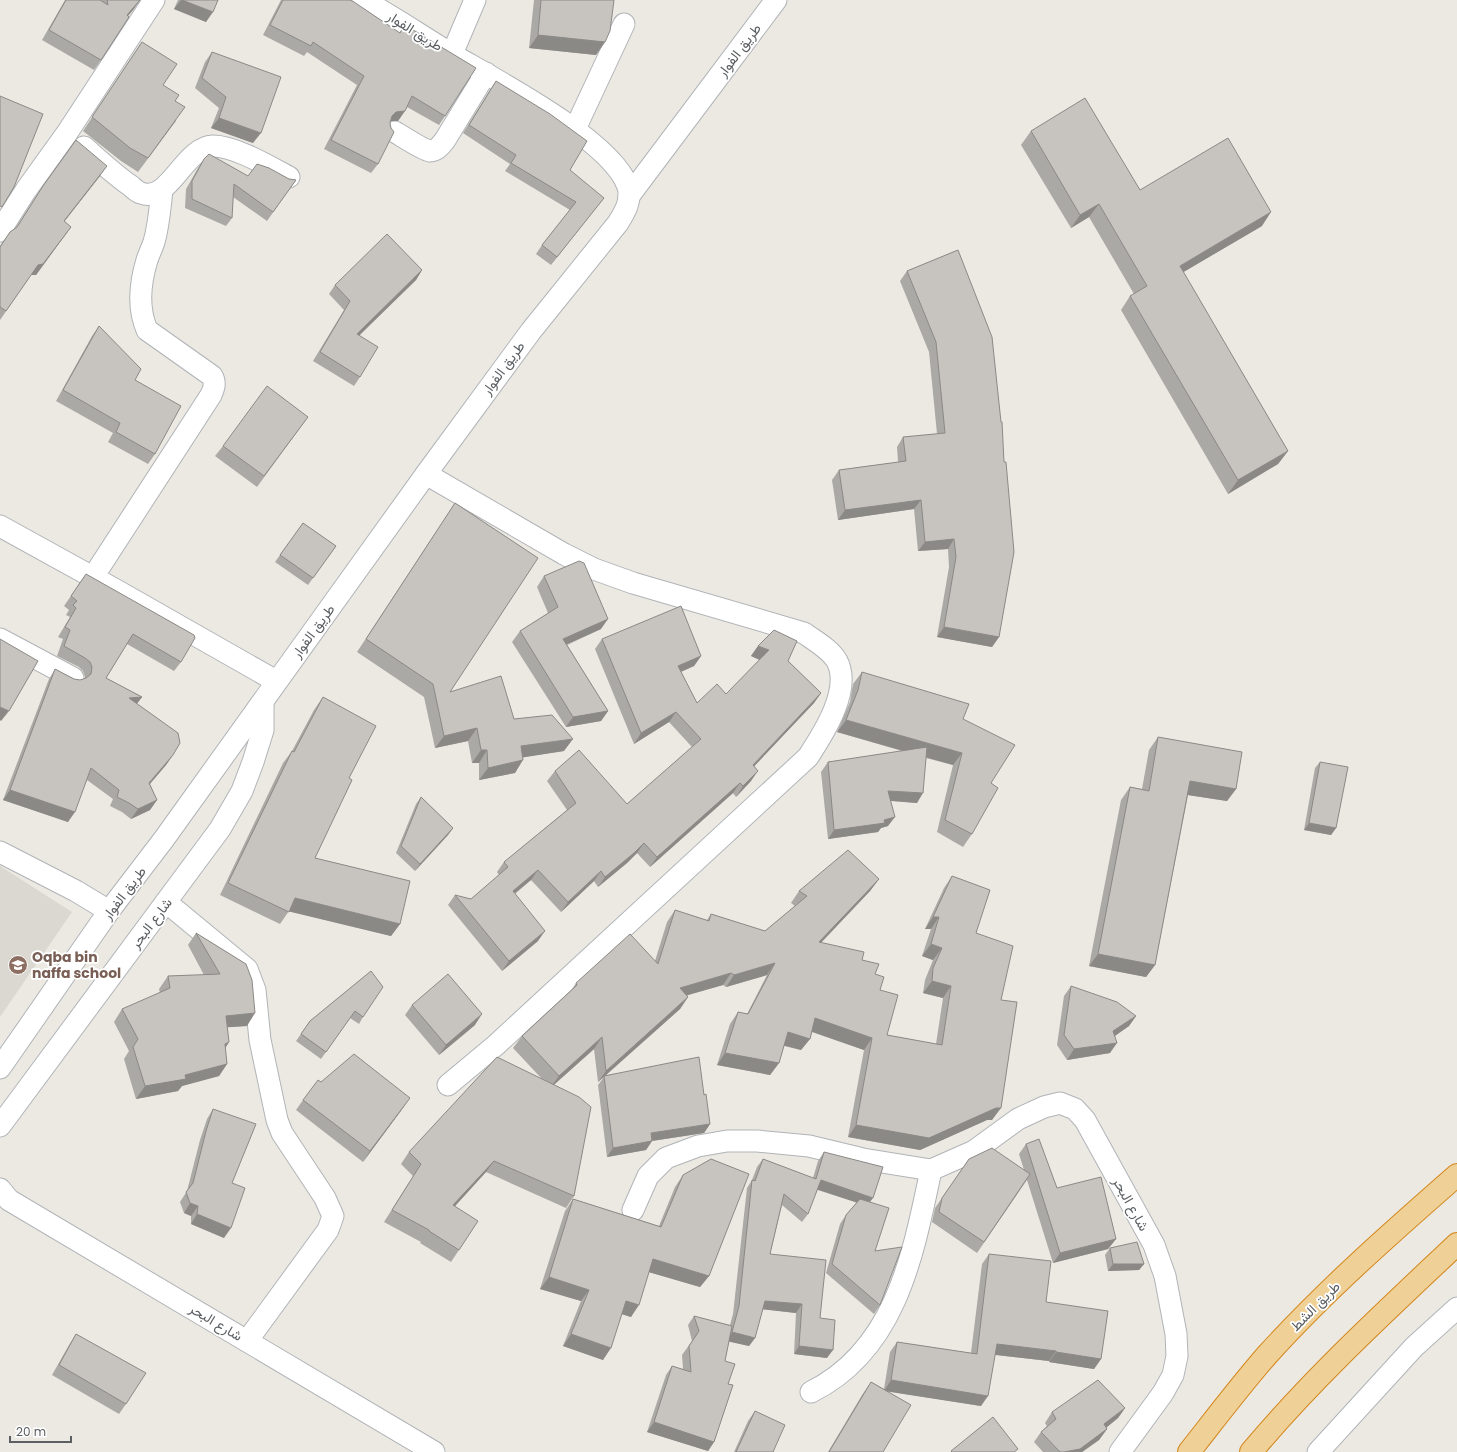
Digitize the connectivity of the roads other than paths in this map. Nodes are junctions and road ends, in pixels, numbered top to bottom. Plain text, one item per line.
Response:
1 (154, 0) edge
2 (363, 0) edge
3 (475, 0) edge
4 (776, 0) edge
5 (624, 24) dead end
6 (452, 54) junction
7 (486, 73) junction
8 (575, 129) junction
9 (395, 132) edge
10 (67, 133) junction
11 (289, 177) edge
12 (162, 190) junction
13 (629, 196) junction
14 (0, 231) edge
15 (426, 474) junction
16 (0, 526) edge
17 (93, 577) junction
18 (0, 639) edge
19 (73, 678) edge
20 (276, 681) junction
21 (263, 702) junction
22 (0, 852) edge
23 (166, 902) junction
24 (110, 911) junction
25 (0, 1068) edge
26 (448, 1085) dead end
27 (0, 1126) edge
28 (931, 1170) junction
29 (1457, 1175) edge
30 (0, 1189) edge
31 (633, 1210) dead end
32 (1457, 1244) edge
33 (1457, 1308) edge
34 (247, 1341) junction
35 (811, 1392) dead end
36 (434, 1452) edge
37 (1120, 1452) edge
38 (1189, 1452) edge
39 (1251, 1452) edge
40 (1318, 1452) edge

1 - 10 street
2 - 6 street, طريق الفوار
3 - 6 street
4 - 13 street, طريق الفوار
5 - 8 street
6 - 7 street, طريق الفوار
7 - 8 street, طريق الفوار
7 - 9 street
8 - 13 street, طريق الفوار
10 - 12 street
10 - 14 street
11 - 12 street
12 - 17 street
13 - 15 street, طريق الفوار
15 - 20 street, طريق الفوار
15 - 26 street
16 - 17 street
17 - 20 street
18 - 19 street
20 - 21 street, طريق الفوار
21 - 23 street, شارع البحر
21 - 24 street, طريق الفوار
22 - 24 street
23 - 27 street, شارع البحر
23 - 34 street
24 - 25 street, طريق الفوار
28 - 31 street
28 - 35 street
28 - 37 street, شارع البحر
29 - 38 highway, طريق الشط
30 - 34 street, شارع البحر
32 - 39 highway
33 - 40 street
34 - 36 street, شارع البحر

